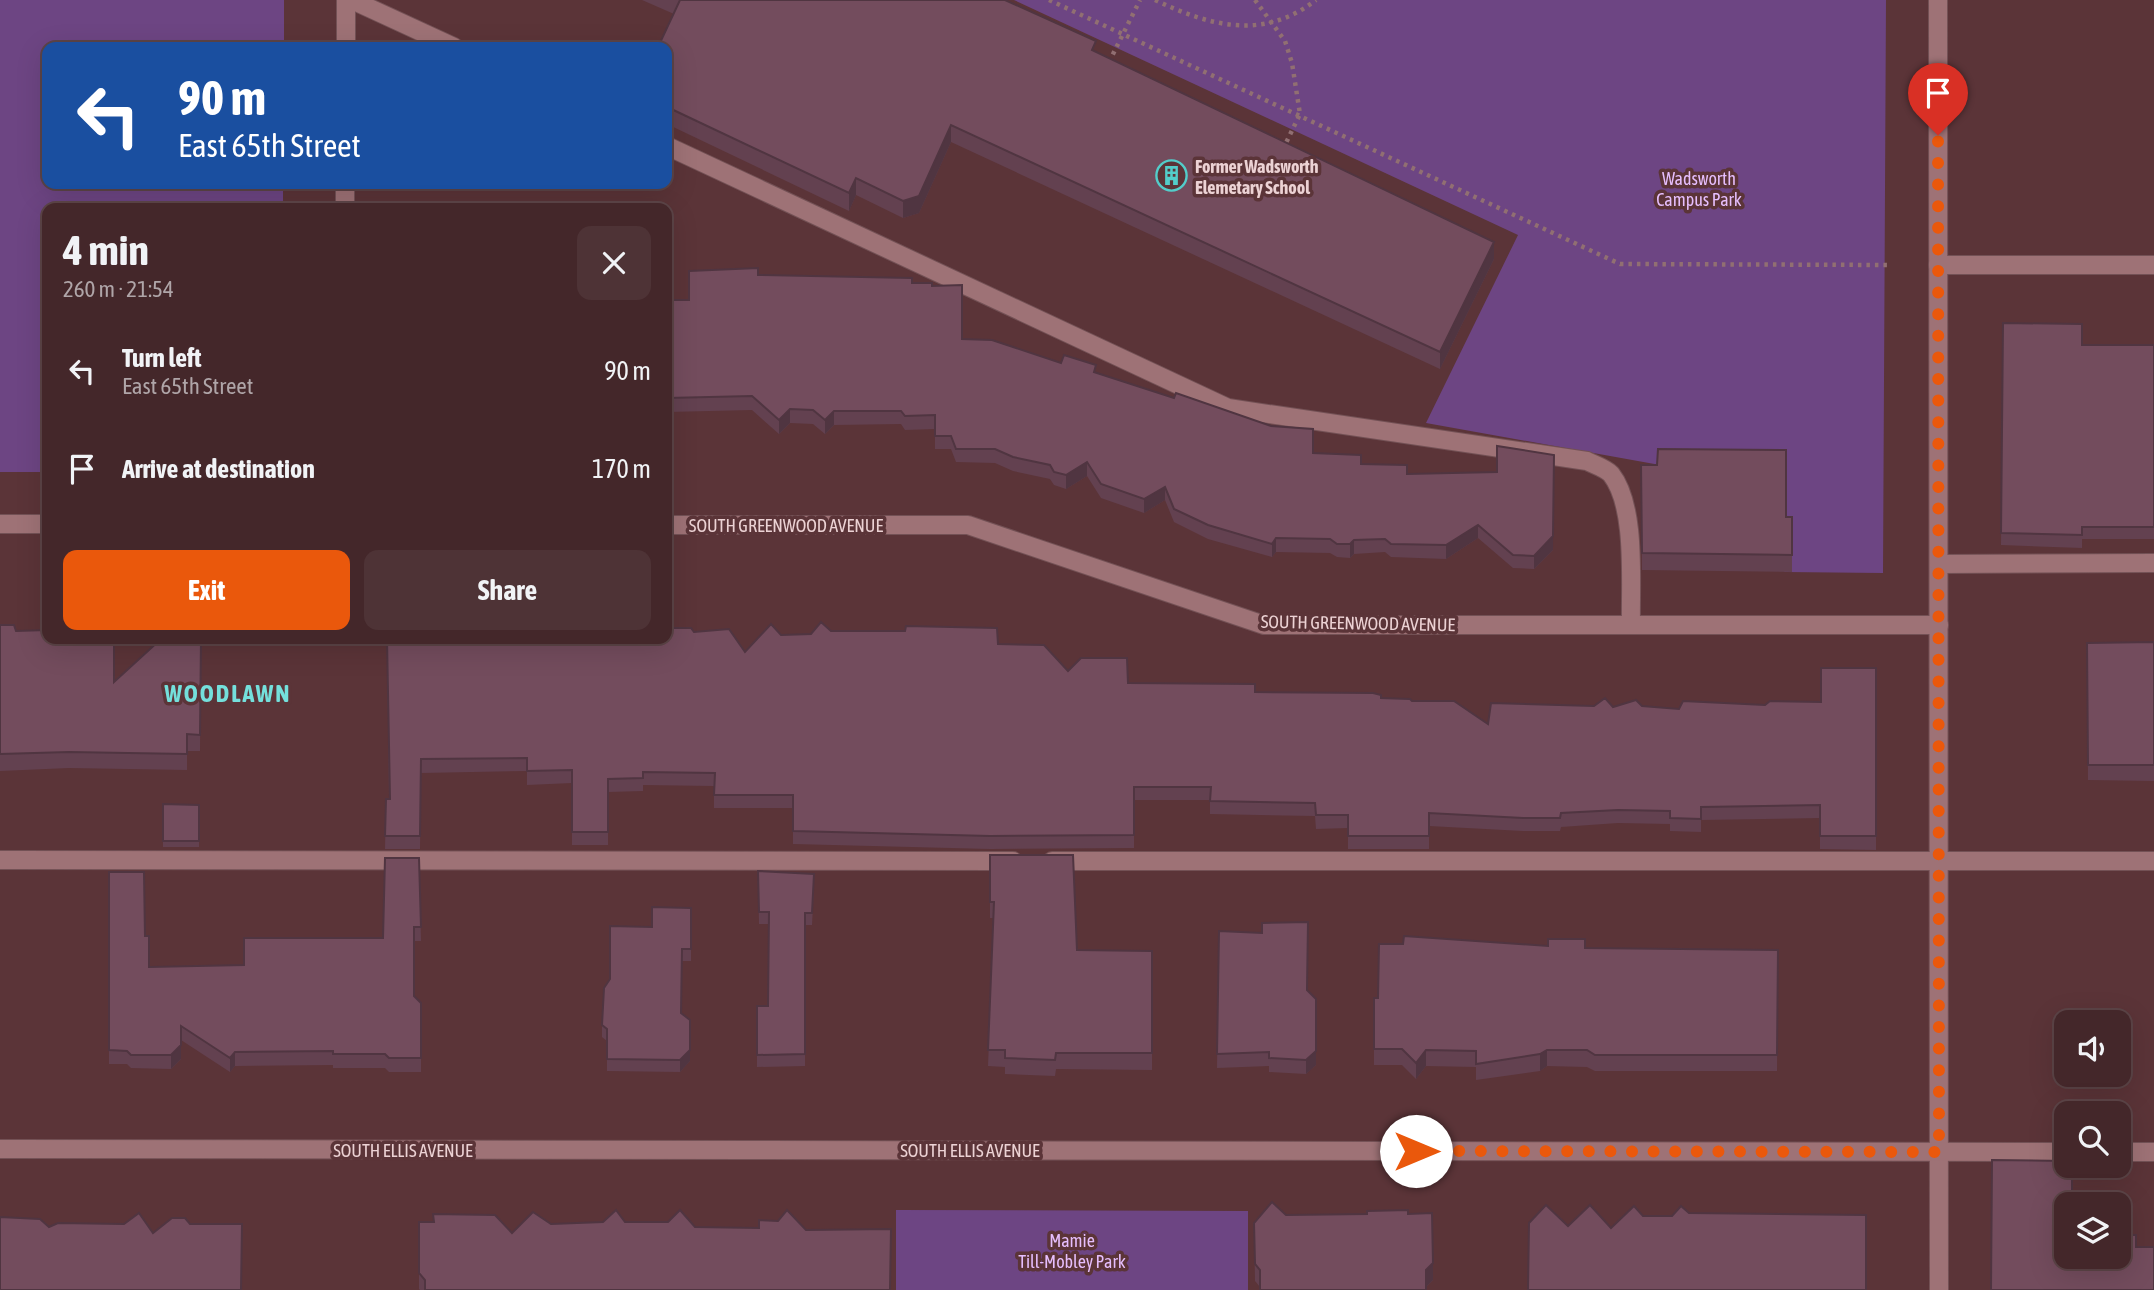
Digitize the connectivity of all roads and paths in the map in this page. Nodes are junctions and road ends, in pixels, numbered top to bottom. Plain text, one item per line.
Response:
1 (346, 0) edge
2 (352, 0) edge
3 (1049, 0) edge
4 (1140, 0) edge
5 (1155, 0) edge
6 (1255, 0) edge
7 (1316, 0) edge
8 (1938, 0) edge
9 (1273, 22) junction
10 (1123, 34) junction
11 (346, 42) edge
12 (443, 42) edge
13 (1107, 67) edge
14 (1300, 114) junction
15 (672, 148) edge
16 (1280, 156) edge
17 (1891, 265) dead end
18 (1938, 265) junction
19 (2154, 265) edge
20 (0, 524) edge
21 (42, 524) edge
22 (672, 526) edge
23 (1939, 564) junction
24 (2154, 564) edge
25 (1631, 625) junction
26 (1938, 625) junction
27 (0, 860) edge
28 (1939, 861) junction
29 (2154, 861) edge
30 (0, 1149) edge
31 (1939, 1152) junction
32 (2054, 1152) edge
33 (2131, 1152) edge
34 (2154, 1152) edge
35 (1939, 1290) edge

1 - 11 street
2 - 12 street
3 - 10 path
4 - 10 path
5 - 9 path
6 - 9 path
7 - 9 path
8 - 18 street
9 - 14 path
10 - 13 path
10 - 14 path
14 - 16 path
14 - 17 path
15 - 25 street
18 - 19 street
18 - 23 street
20 - 21 street
22 - 25 street, SOUTH GREENWOOD AVENUE
23 - 24 street
23 - 26 street
25 - 26 street, SOUTH GREENWOOD AVENUE
26 - 28 street
27 - 28 street
28 - 29 street
28 - 31 street
30 - 31 street, SOUTH ELLIS AVENUE
31 - 32 street, SOUTH ELLIS AVENUE
31 - 35 street
33 - 34 street

